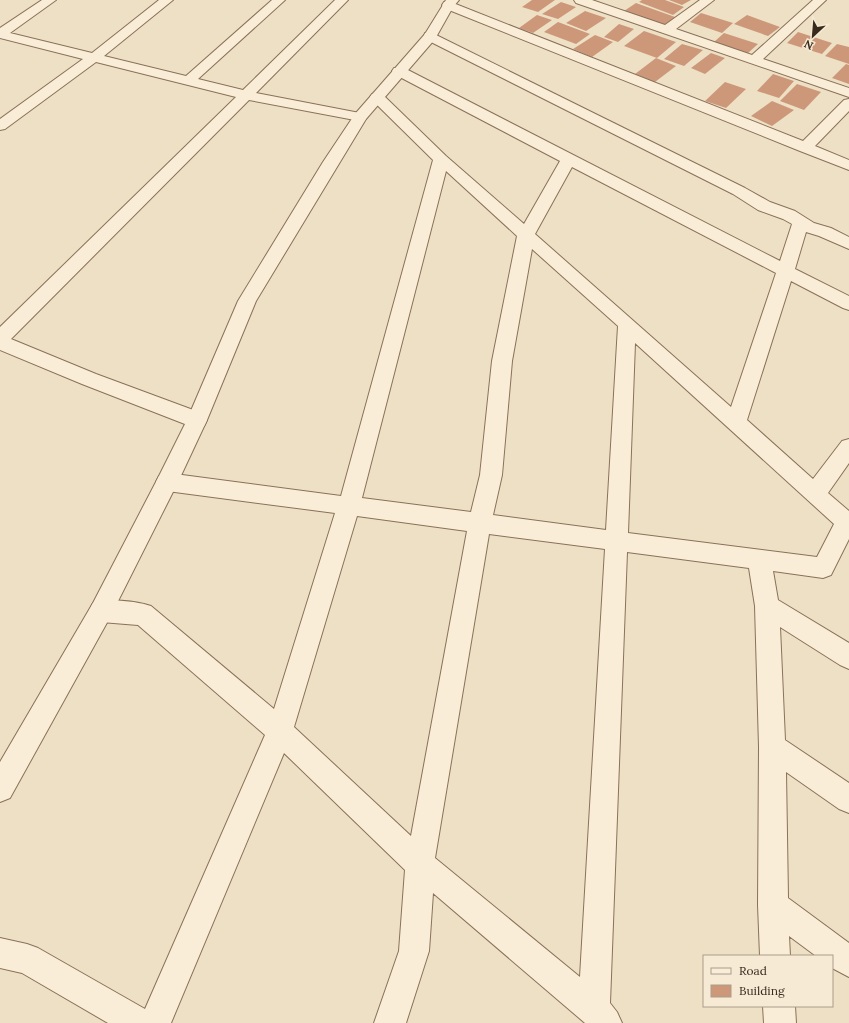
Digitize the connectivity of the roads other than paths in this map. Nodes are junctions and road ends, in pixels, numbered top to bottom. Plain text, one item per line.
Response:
1 (50, 0) edge
2 (167, 0) edge
3 (279, 0) edge
4 (342, 0) edge
5 (580, 0) edge
6 (708, 0) edge
7 (820, 0) edge
8 (451, 3) edge
9 (666, 30) junction
10 (0, 34) edge
11 (430, 36) junction
12 (93, 58) junction
13 (754, 60) junction
14 (399, 71) junction
15 (189, 80) junction
16 (849, 93) edge
17 (247, 94) junction
18 (378, 97) junction
19 (849, 103) edge
20 (360, 117) junction
21 (0, 126) edge
22 (805, 148) junction
23 (569, 158) junction
24 (441, 159) junction
25 (849, 165) edge
26 (801, 223) junction
27 (526, 235) junction
28 (849, 244) edge
29 (785, 271) junction
30 (849, 304) edge
31 (627, 324) junction
32 (0, 338) edge
33 (0, 342) edge
34 (196, 420) junction
35 (736, 423) junction
36 (849, 446) edge
37 (167, 482) junction
38 (815, 494) junction
39 (349, 505) junction
40 (480, 522) junction
41 (847, 523) edge
42 (616, 540) junction
43 (759, 559) junction
44 (767, 606) junction
45 (101, 611) junction
46 (849, 657) edge
47 (280, 731) junction
48 (772, 747) junction
49 (0, 788) edge
50 (849, 799) edge
51 (420, 864) junction
52 (773, 906) junction
53 (0, 953) edge
54 (775, 955) edge
55 (849, 962) edge
56 (779, 1007) edge
57 (600, 1016) edge
58 (139, 1023) edge
59 (155, 1023) edge
60 (390, 1023) edge
61 (780, 1023) edge

1 - 10 street
2 - 12 street
3 - 15 street
4 - 17 street
5 - 9 street
6 - 9 street
7 - 13 street
8 - 11 street
8 - 22 street
9 - 13 street
10 - 12 street
11 - 14 street
11 - 26 street
12 - 15 street
12 - 21 street
13 - 16 street
14 - 18 street
14 - 23 street
15 - 17 street
17 - 20 street
17 - 32 street
18 - 20 street
18 - 24 street
19 - 22 street
20 - 34 street
22 - 25 street
23 - 27 street
23 - 29 street
24 - 27 street
24 - 39 street
26 - 28 street
26 - 29 street
27 - 31 street
27 - 40 street
29 - 30 street
29 - 35 street
31 - 35 street
31 - 42 street
33 - 34 street
34 - 37 street
35 - 38 street
36 - 38 street
37 - 39 street
37 - 45 street
38 - 41 street
39 - 40 street
39 - 47 street
40 - 42 street
40 - 51 street
41 - 43 street
42 - 43 street
42 - 57 street
43 - 44 street
44 - 46 street
44 - 48 street
45 - 47 street
45 - 49 street
47 - 51 street
47 - 59 street
48 - 50 street
48 - 52 street
51 - 57 street
51 - 60 street
52 - 54 street
52 - 55 street
53 - 58 street
56 - 61 street

